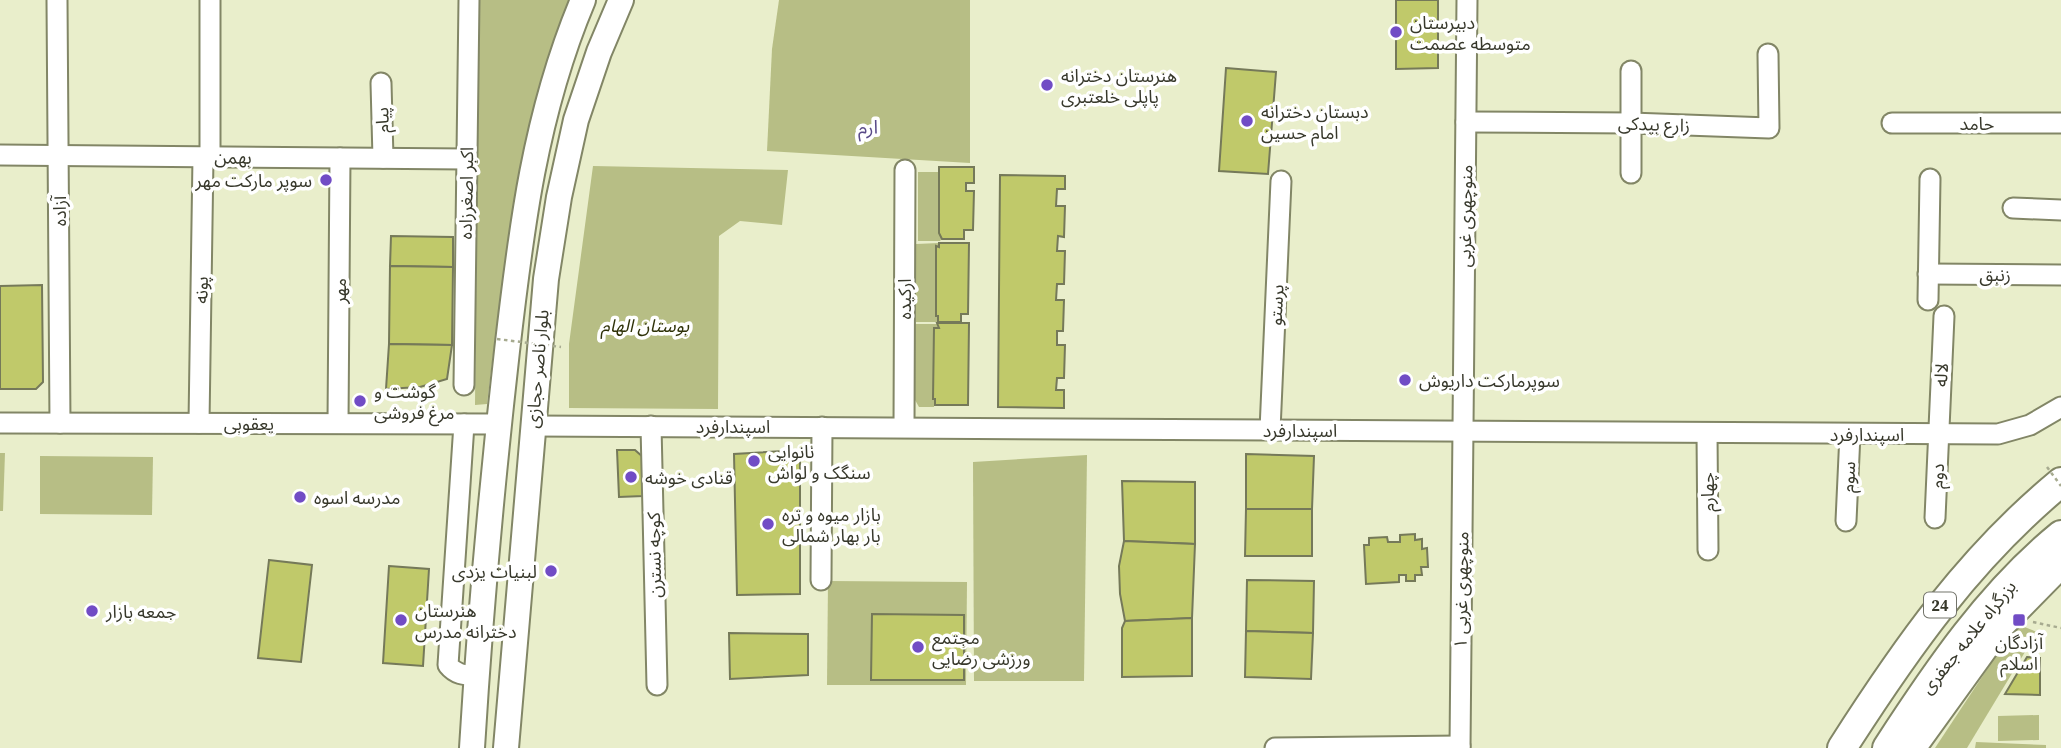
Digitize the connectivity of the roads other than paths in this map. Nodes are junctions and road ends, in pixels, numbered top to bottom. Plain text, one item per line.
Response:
1 (57, 0) edge
2 (210, 0) edge
3 (468, 0) edge
4 (583, 0) edge
5 (621, 0) edge
6 (1467, 0) edge
7 (1768, 54) dead end
8 (1631, 71) dead end
9 (381, 83) dead end
10 (1466, 122) junction
11 (1631, 123) junction
12 (1892, 123) dead end
13 (2061, 123) edge
14 (0, 155) edge
15 (58, 156) junction
16 (207, 157) junction
17 (340, 158) junction
18 (383, 158) junction
19 (466, 159) junction
20 (905, 170) dead end
21 (1631, 173) dead end
22 (1930, 179) dead end
23 (1282, 181) dead end
24 (2013, 208) dead end
25 (2061, 210) edge
26 (1928, 274) junction
27 (2061, 275) edge
28 (1928, 300) dead end
29 (1944, 316) dead end
30 (464, 385) dead end
31 (2061, 407) edge
32 (0, 423) edge
33 (60, 423) junction
34 (199, 423) junction
35 (338, 424) junction
36 (464, 424) junction
37 (498, 424) junction
38 (532, 426) junction
39 (651, 426) junction
40 (822, 427) junction
41 (904, 427) junction
42 (1270, 430) junction
43 (1463, 431) junction
44 (1707, 433) junction
45 (1850, 434) junction
46 (1938, 434) junction
47 (2056, 478) edge
48 (1936, 518) dead end
49 (1846, 521) dead end
50 (2061, 535) edge
51 (1708, 550) dead end
52 (2061, 563) edge
53 (821, 580) dead end
54 (478, 676) junction
55 (657, 685) dead end
56 (472, 740) edge
57 (1460, 747) edge
58 (507, 748) edge
59 (1275, 748) edge
60 (1842, 748) edge
61 (1887, 748) edge
62 (1911, 748) edge

1 - 15 street, آزاده
2 - 16 street, پونه
3 - 19 street, اکبر اصغرزاده
4 - 37 main road, بلوار ناصر حجازی
5 - 38 main road, بلوار ناصر حجازی
6 - 10 street, منوچهری غربی
7 - 11 street, زارع بیدکی
8 - 11 street
9 - 18 street, پیام
10 - 11 street, زارع بیدکی
10 - 43 street, منوچهری غربی
11 - 21 street
12 - 13 street, حامد
14 - 15 street, بهمن
15 - 16 street, بهمن
15 - 33 street, آزاده
16 - 17 street, بهمن
16 - 34 street, پونه
17 - 18 street, بهمن
17 - 35 street, مهر
18 - 19 street, بهمن
19 - 30 street, اکبر اصغرزاده
20 - 41 street, ارکیده
22 - 26 street
23 - 42 street, پرستو
24 - 25 street
26 - 27 street, زنبق
26 - 28 street
29 - 46 street, لاله
31 - 46 street, اسپندارفرد
32 - 33 street, یعقوبی
33 - 34 street, یعقوبی
34 - 35 street, یعقوبی
35 - 36 street, یعقوبی
36 - 37 street, یعقوبی
36 - 54 street
37 - 54 main road, بلوار ناصر حجازی
38 - 39 street, اسپندارفرد
38 - 58 main road, بلوار ناصر حجازی
39 - 40 street, اسپندارفرد
39 - 55 street, کوچه نسترن
40 - 41 street, اسپندارفرد
40 - 53 street
41 - 42 street, اسپندارفرد
42 - 43 street, اسپندارفرد
43 - 44 street, اسپندارفرد
43 - 57 street, منوچهری غربی ۱
44 - 45 street, اسپندارفرد
44 - 51 street, چهارم
45 - 46 street, اسپندارفرد
45 - 49 street, سوم
46 - 48 street, دوم
47 - 60 highway, 24
50 - 61 highway, بزرگراه علامه جعفری / 24
52 - 62 highway
54 - 56 main road, بلوار ناصر حجازی
57 - 59 street

